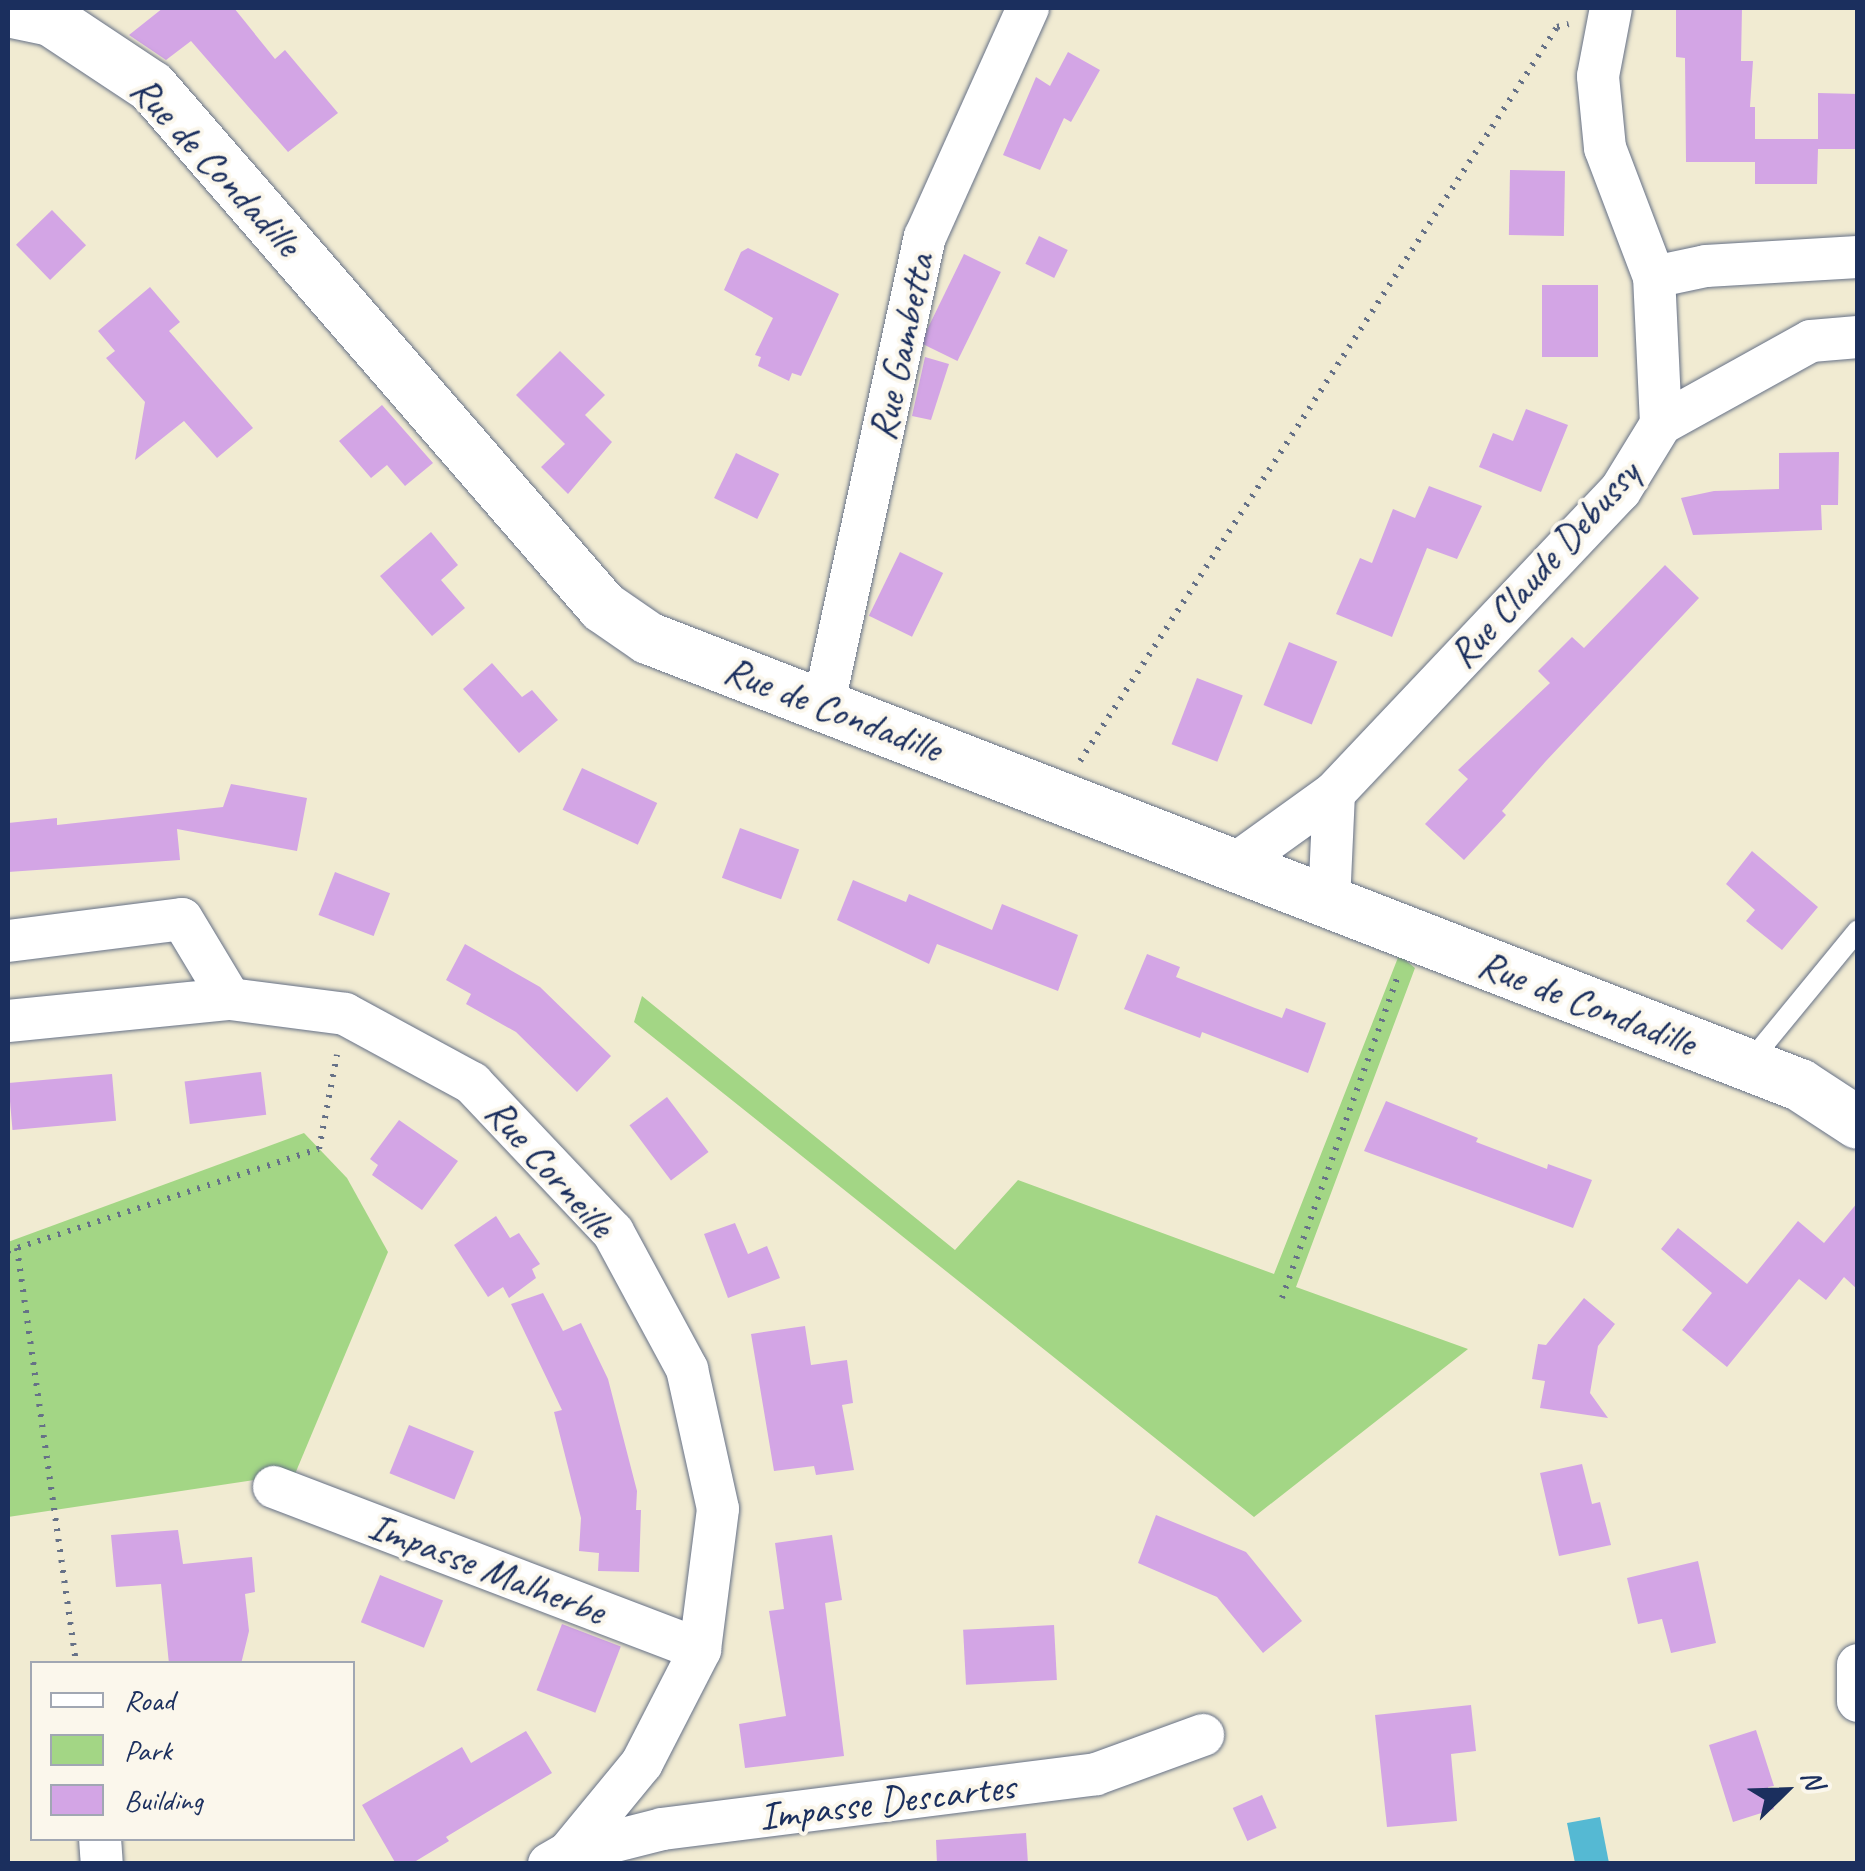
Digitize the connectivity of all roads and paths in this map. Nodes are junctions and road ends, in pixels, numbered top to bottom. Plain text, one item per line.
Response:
1 (1028, 8) edge
2 (1610, 10) edge
3 (38, 13) edge
4 (1858, 257) edge
5 (1654, 277) junction
6 (1858, 338) edge
7 (1661, 424) junction
8 (824, 704) junction
9 (1334, 793) junction
10 (1056, 798) junction
11 (1231, 867) junction
12 (1329, 904) junction
13 (1858, 930) edge
14 (1412, 936) junction
15 (8, 940) edge
16 (230, 999) junction
17 (345, 1014) junction
18 (8, 1021) edge
19 (1748, 1064) junction
20 (1858, 1123) edge
21 (17, 1248) junction
22 (8, 1251) edge
23 (1282, 1298) dead end
24 (274, 1486) dead end
25 (700, 1650) junction
26 (76, 1661) edge
27 (1858, 1665) edge
28 (1858, 1702) edge
29 (1203, 1735) dead end
30 (559, 1858) edge

1 - 8 street, Rue Gambetta
2 - 5 street, Rue Claude Debussy
2 - 10 path
3 - 8 street, Rue de Condadille
4 - 5 street
5 - 7 street, Rue Claude Debussy
6 - 7 street
7 - 9 street, Rue Claude Debussy
8 - 10 street, Rue de Condadille
9 - 11 street, Rue Claude Debussy
9 - 12 street
10 - 11 street, Rue de Condadille
11 - 12 street, Rue de Condadille
12 - 14 street, Rue de Condadille
13 - 19 lane
14 - 19 street, Rue de Condadille
14 - 23 path
15 - 16 street
16 - 17 street, Rue Corneille
16 - 18 street, Rue Corneille
17 - 21 path
17 - 25 street, Rue Corneille
19 - 20 street, Rue de Condadille
21 - 22 path
21 - 26 path
24 - 25 street, Impasse Malherbe
25 - 30 street, Rue Corneille
27 - 28 street
29 - 30 street, Impasse Descartes

